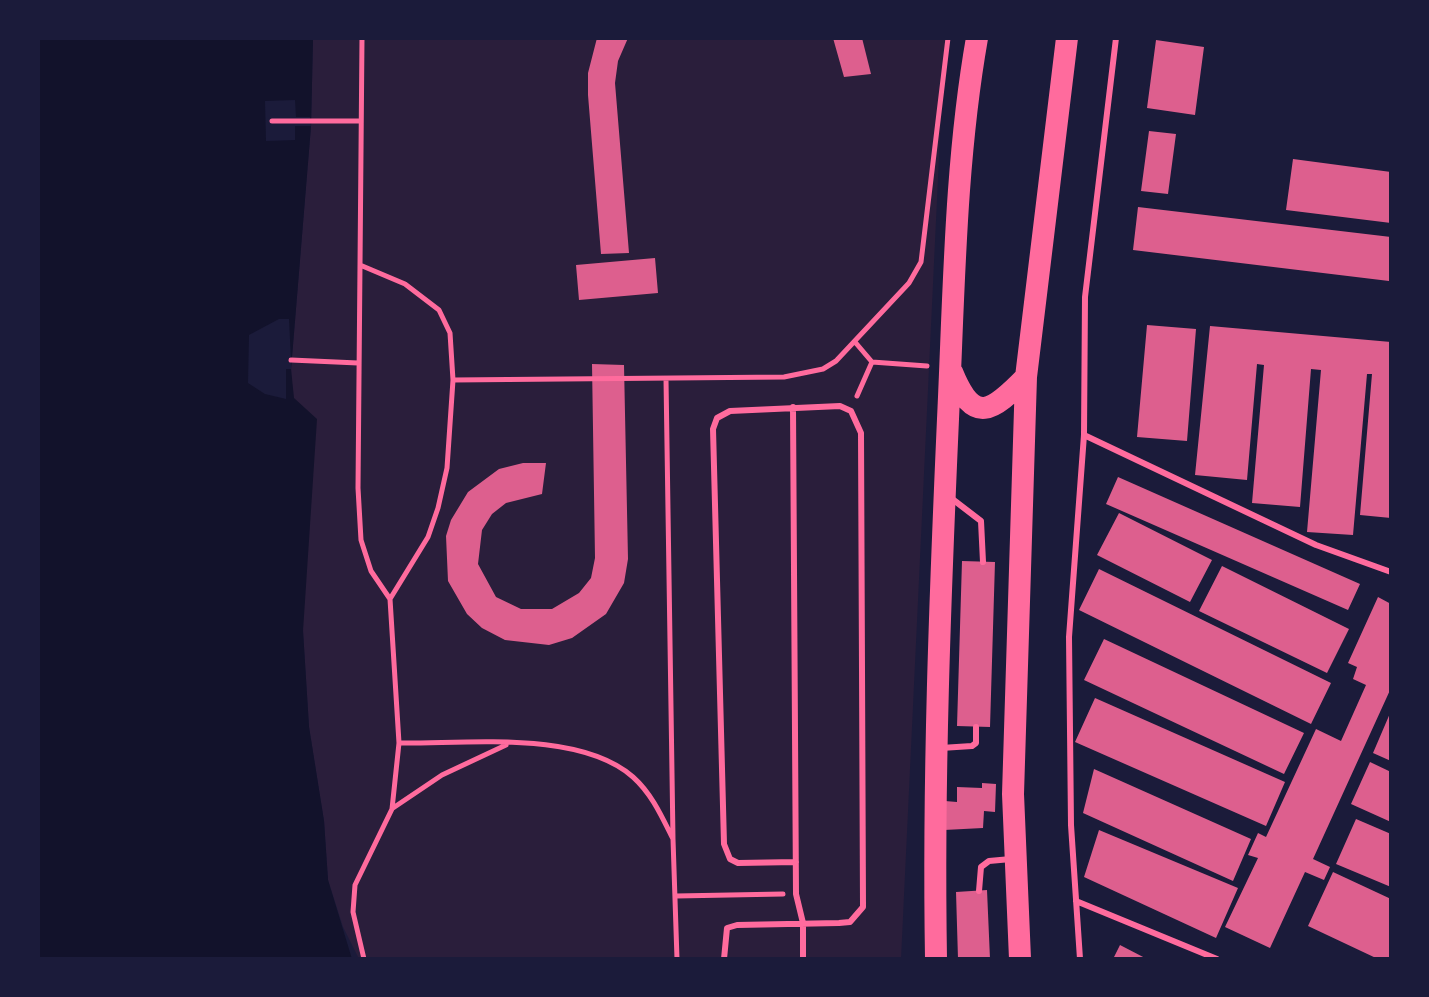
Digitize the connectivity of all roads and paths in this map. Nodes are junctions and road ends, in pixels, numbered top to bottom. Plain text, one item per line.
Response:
1 (362, 38) edge
2 (948, 38) edge
3 (977, 38) edge
4 (1067, 38) edge
5 (1116, 38) edge
6 (272, 121) dead end
7 (360, 121) junction
8 (360, 265) junction
9 (855, 342) junction
10 (291, 360) dead end
11 (872, 362) junction
12 (358, 363) junction
13 (951, 367) junction
14 (1026, 377) junction
15 (666, 379) junction
16 (453, 380) junction
17 (793, 407) junction
18 (851, 411) junction
19 (1084, 435) junction
20 (945, 494) junction
21 (983, 562) dead end
22 (1391, 572) edge
23 (390, 599) junction
24 (976, 727) dead end
25 (399, 743) junction
26 (509, 744) junction
27 (935, 747) junction
28 (392, 809) junction
29 (673, 839) junction
30 (1016, 859) junction
31 (796, 862) junction
32 (979, 891) dead end
33 (796, 894) junction
34 (676, 896) junction
35 (1076, 901) junction
36 (803, 923) junction
37 (364, 959) edge
38 (677, 959) edge
39 (724, 959) edge
40 (803, 959) edge
41 (936, 959) edge
42 (1020, 959) edge
43 (1080, 959) edge
44 (1217, 959) edge

1 - 7 path
2 - 9 path
3 - 13 highway
4 - 14 highway
5 - 19 lane
6 - 7 path
7 - 8 path
8 - 12 path
8 - 16 path
9 - 11 path
9 - 15 path
10 - 12 path
11 - 13 path
11 - 18 path
12 - 23 path
13 - 14 highway
13 - 20 highway
14 - 30 highway
15 - 16 path
15 - 29 path
16 - 23 path
17 - 18 lane
17 - 31 lane
17 - 31 lane
18 - 36 lane
19 - 22 lane
19 - 35 lane
20 - 21 lane
20 - 27 highway
23 - 25 path
24 - 27 lane
25 - 26 path
25 - 28 path
26 - 28 path
26 - 29 path
27 - 41 highway
28 - 37 path
29 - 34 path
30 - 32 lane
30 - 42 highway
31 - 33 lane
33 - 34 path
33 - 36 lane
34 - 38 path
35 - 43 lane
35 - 44 lane
36 - 39 lane
36 - 40 lane

